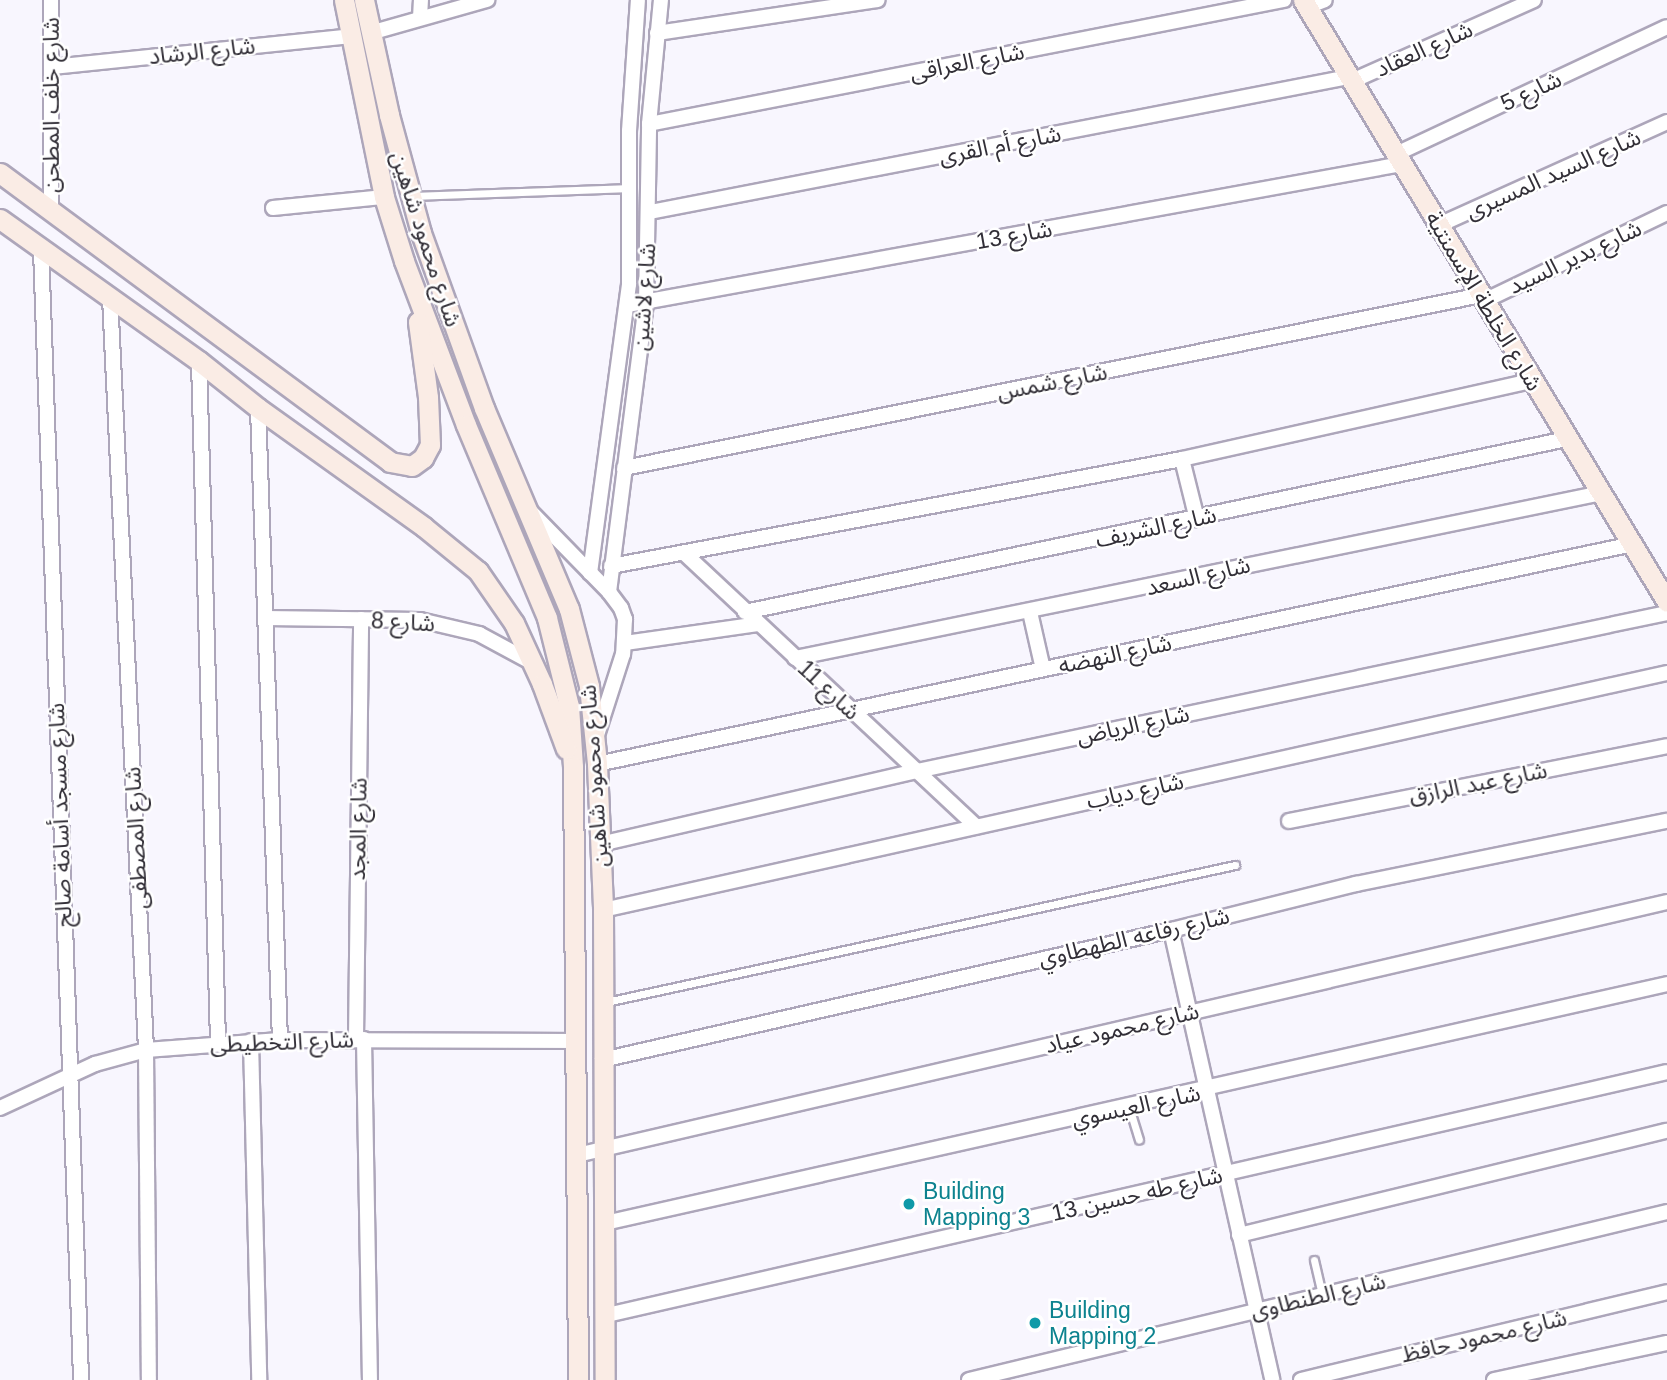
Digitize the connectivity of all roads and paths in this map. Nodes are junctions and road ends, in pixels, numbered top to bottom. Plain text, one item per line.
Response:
1 (344, 0) edge
2 (364, 0) edge
3 (421, 0) edge
4 (487, 0) edge
5 (638, 0) edge
6 (661, 0) edge
7 (878, 0) edge
8 (1284, 0) edge
9 (1534, 0) edge
10 (55, 1) edge
11 (1312, 2) edge
12 (420, 18) junction
13 (1667, 27) edge
14 (657, 33) junction
15 (361, 35) junction
16 (633, 62) junction
17 (653, 63) junction
18 (52, 67) junction
19 (1351, 79) junction
20 (1667, 122) edge
21 (649, 124) junction
22 (1398, 159) junction
23 (0, 173) edge
24 (631, 188) junction
25 (410, 196) junction
26 (384, 197) junction
27 (273, 208) dead end
28 (51, 210) junction
29 (650, 212) junction
30 (1667, 214) edge
31 (0, 219) edge
32 (1439, 225) junction
33 (41, 249) junction
34 (415, 293) junction
35 (110, 297) junction
36 (1482, 298) junction
37 (646, 303) junction
38 (627, 305) junction
39 (199, 361) junction
40 (1532, 381) junction
41 (257, 408) junction
42 (1567, 439) junction
43 (1182, 459) junction
44 (624, 468) junction
45 (1602, 492) junction
46 (523, 503) junction
47 (1197, 519) junction
48 (595, 533) junction
49 (614, 537) junction
50 (1633, 544) junction
51 (684, 553) junction
52 (611, 566) junction
53 (590, 573) junction
54 (609, 592) junction
55 (1667, 602) edge
56 (745, 612) junction
57 (1030, 612) junction
58 (1667, 612) edge
59 (265, 618) junction
60 (360, 619) junction
61 (758, 624) junction
62 (625, 643) junction
63 (795, 658) junction
64 (532, 662) junction
65 (1044, 669) junction
66 (1667, 673) edge
67 (851, 710) junction
68 (594, 743) junction
69 (1667, 746) edge
70 (597, 764) junction
71 (573, 767) junction
72 (917, 771) junction
73 (1289, 821) dead end
74 (1667, 821) edge
75 (976, 826) junction
76 (600, 844) junction
77 (1235, 865) dead end
78 (1667, 902) edge
79 (603, 911) junction
80 (1171, 930) junction
81 (1667, 984) edge
82 (602, 1003) junction
83 (1189, 1012) junction
84 (360, 1039) junction
85 (280, 1040) junction
86 (251, 1041) junction
87 (576, 1041) junction
88 (218, 1043) junction
89 (146, 1050) junction
90 (602, 1060) junction
91 (1667, 1072) edge
92 (68, 1075) junction
93 (1207, 1090) junction
94 (1129, 1107) junction
95 (0, 1108) edge
96 (1667, 1131) edge
97 (1139, 1140) dead end
98 (603, 1149) junction
99 (577, 1154) junction
100 (1226, 1174) junction
101 (1667, 1212) edge
102 (605, 1223) junction
103 (1239, 1235) junction
104 (1314, 1260) dead end
105 (1667, 1292) edge
106 (1322, 1295) junction
107 (1256, 1310) junction
108 (607, 1315) junction
109 (1667, 1343) edge
110 (81, 1380) edge
111 (149, 1380) edge
112 (260, 1380) edge
113 (370, 1380) edge
114 (578, 1380) edge
115 (605, 1380) edge
116 (969, 1380) edge
117 (1272, 1380) edge
118 (1301, 1380) edge
119 (1494, 1380) edge

1 - 15 main road, شارع محمود شاهين
2 - 15 main road, شارع محمود شاهين
3 - 12 street
4 - 12 street, شارع الرشاد
5 - 16 street, شارع لاشين
6 - 14 street, شارع لاشين
7 - 14 street
8 - 21 street, شارع العراقى
9 - 19 street, شارع العقاد
10 - 18 street, شارع خلف المطحن
11 - 19 main road, شارع الخلطة الإسمنتية
12 - 15 street, شارع الرشاد
13 - 22 street, شارع 5
14 - 17 street, شارع لاشين
15 - 18 street, شارع الرشاد
15 - 25 main road, شارع محمود شاهين
15 - 26 main road, شارع محمود شاهين
16 - 17 street
16 - 24 street, شارع لاشين
17 - 21 street, شارع لاشين
18 - 28 street, شارع خلف المطحن
19 - 22 main road, شارع الخلطة الإسمنتية
19 - 29 street, شارع أم القرى
20 - 32 street, شارع السيد المسيرى
21 - 29 street, شارع لاشين
22 - 32 main road, شارع الخلطة الإسمنتية
22 - 37 street, شارع 13
23 - 28 main road
24 - 25 lane
24 - 38 street, شارع لاشين
25 - 46 main road, شارع محمود شاهين
26 - 27 street
26 - 34 main road, شارع محمود شاهين
28 - 34 main road
29 - 37 street, شارع لاشين
30 - 36 street, شارع بدير السيد
31 - 33 main road
32 - 36 main road, شارع الخلطة الإسمنتية
33 - 35 main road
33 - 92 street, شارع مسجد أسامة صالح
34 - 71 main road, شارع محمود شاهين
35 - 39 main road
35 - 89 street, شارع المصطفى
36 - 40 main road, شارع الخلطة الإسمنتية
36 - 44 street, شارع شمس
37 - 38 street, شارع 13
37 - 44 street, شارع لاشين
38 - 48 street, شارع لاشين
39 - 41 main road
39 - 88 street
40 - 42 main road, شارع الخلطة الإسمنتية
40 - 43 street
41 - 59 street
41 - 64 main road
42 - 45 main road, شارع الخلطة الإسمنتية
42 - 47 street, شارع الشريف
43 - 47 street
43 - 51 street
44 - 49 street, شارع لاشين
45 - 50 main road, شارع الخلطة الإسمنتية
45 - 57 street, شارع السعد
46 - 53 street
46 - 68 main road, شارع محمود شاهين
47 - 56 street, شارع الشريف
48 - 49 street
48 - 53 street, شارع لاشين
49 - 52 street, شارع لاشين
50 - 55 main road, شارع الخلطة الإسمنتية
50 - 65 street, شارع النهضه
51 - 52 street
51 - 56 street, شارع 11
52 - 54 street, شارع لاشين
53 - 54 street
54 - 62 street
56 - 61 street, شارع 11
57 - 63 street, شارع السعد
57 - 65 street
58 - 72 street, شارع الرياض
59 - 60 street, شارع 8
59 - 85 street
60 - 64 street, شارع 8
60 - 84 street, شارع المجد
61 - 62 street
61 - 63 street, شارع 11
62 - 68 street
63 - 67 street, شارع 11
64 - 71 main road
65 - 67 street, شارع النهضه
66 - 75 street, شارع دياب
67 - 70 street, شارع النهضه
67 - 72 street, شارع 11
68 - 70 main road, شارع محمود شاهين
69 - 73 street, شارع عبد الرازق
70 - 76 main road, شارع محمود شاهين
71 - 87 main road, شارع محمود شاهين
72 - 75 street, شارع 11
72 - 76 street, شارع الرياض
74 - 80 street, شارع رفاعه الطهطاوي
75 - 79 street, شارع دياب
76 - 79 main road, شارع محمود شاهين
77 - 82 lane
78 - 83 street, شارع محمود عياد
79 - 82 main road, شارع محمود شاهين
80 - 83 street
80 - 90 street, شارع رفاعه الطهطاوي
81 - 93 street, شارع العيسوي
82 - 90 main road, شارع محمود شاهين
83 - 93 street
83 - 98 street, شارع محمود عياد
84 - 85 street, شارع التخطيطى
84 - 87 street, شارع التخطيطى
84 - 113 street, شارع المجد
85 - 86 street, شارع التخطيطى
86 - 88 street, شارع التخطيطى
86 - 112 street
87 - 99 main road, شارع محمود شاهين
88 - 89 street, شارع التخطيطى
89 - 92 street, شارع التخطيطى
89 - 111 street, شارع المصطفى
90 - 98 main road, شارع محمود شاهين
91 - 100 street, شارع طه حسين 13
92 - 95 street, شارع التخطيطى
92 - 110 street, شارع مسجد أسامة صالح
93 - 94 street, شارع العيسوي
93 - 100 street
94 - 97 lane
94 - 102 street, شارع العيسوي
96 - 103 street
98 - 99 street, شارع محمود عياد
98 - 102 main road, شارع محمود شاهين
99 - 114 main road, شارع محمود شاهين
100 - 103 street
100 - 108 street, شارع طه حسين 13
101 - 106 street, شارع الطنطاوى
102 - 108 main road, شارع محمود شاهين
103 - 107 street
104 - 106 lane
105 - 118 street, شارع محمود حافظ
106 - 107 street, شارع الطنطاوى
107 - 116 street, شارع الطنطاوى
107 - 117 street
108 - 115 main road, شارع محمود شاهين
109 - 119 street

